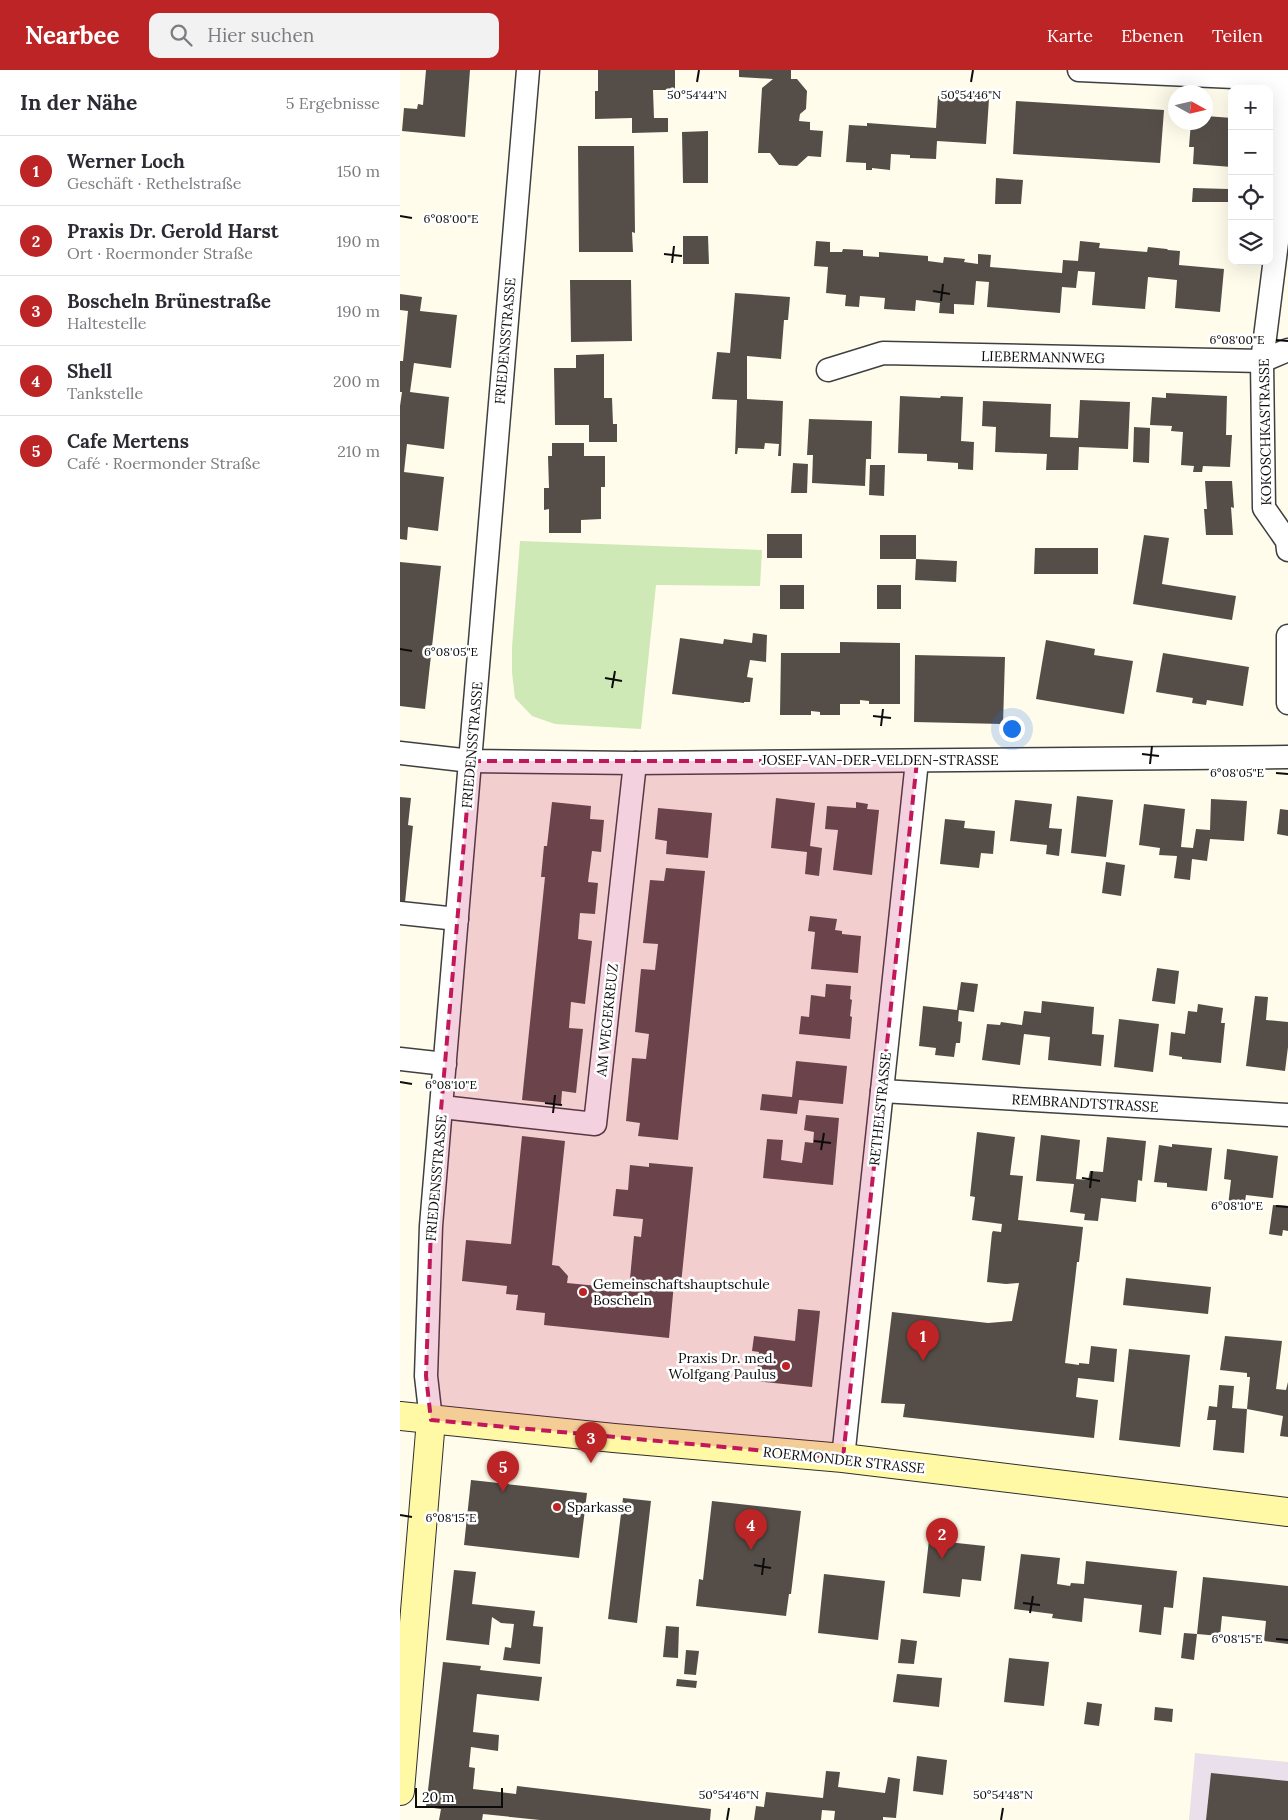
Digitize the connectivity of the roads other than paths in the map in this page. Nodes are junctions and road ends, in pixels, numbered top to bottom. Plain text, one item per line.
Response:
1 (528, 70) edge
2 (1079, 70) edge
3 (1279, 74) edge
4 (1288, 350) edge
5 (1262, 362) junction
6 (828, 370) dead end
7 (1288, 550) edge
8 (1288, 636) edge
9 (1288, 703) edge
10 (400, 752) edge
11 (1288, 757) edge
12 (471, 761) junction
13 (918, 761) junction
14 (635, 763) junction
15 (400, 913) edge
16 (457, 919) junction
17 (400, 1059) edge
18 (445, 1064) junction
19 (882, 1091) junction
20 (442, 1107) junction
21 (1288, 1115) edge
22 (400, 1416) edge
23 (431, 1420) junction
24 (843, 1458) junction
25 (1288, 1512) edge
26 (400, 1791) edge

1 - 12 street, FRIEDENSSTRASSE
2 - 3 street
3 - 5 street, KOKOSCHKASTRASSE
4 - 5 street
5 - 6 street, LIEBERMANNWEG
5 - 7 street, KOKOSCHKASTRASSE
8 - 9 street
10 - 12 street, JOSEF-VAN-DER-VELDEN-STRASSE
11 - 13 street, JOSEF-VAN-DER-VELDEN-STRASSE
12 - 14 street, JOSEF-VAN-DER-VELDEN-STRASSE
12 - 16 street, FRIEDENSSTRASSE
13 - 14 street, JOSEF-VAN-DER-VELDEN-STRASSE
13 - 19 street, RETHELSTRASSE
14 - 20 street, AM WEGEKREUZ
15 - 16 street
16 - 18 street, FRIEDENSSTRASSE
17 - 18 street
18 - 20 street, FRIEDENSSTRASSE
19 - 21 street, REMBRANDTSTRASSE
19 - 24 street, RETHELSTRASSE
20 - 23 street, FRIEDENSSTRASSE
22 - 23 main road, ROERMONDER STRASSE
23 - 24 main road, ROERMONDER STRASSE
23 - 26 main road
24 - 25 main road, ROERMONDER STRASSE

